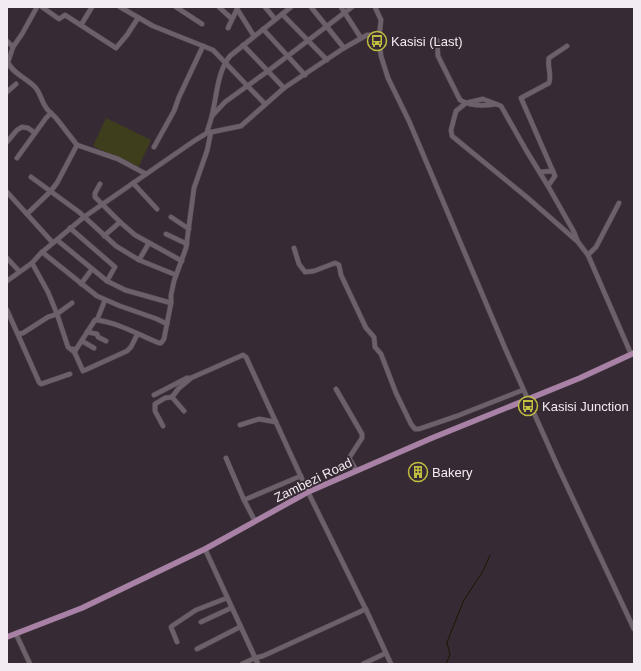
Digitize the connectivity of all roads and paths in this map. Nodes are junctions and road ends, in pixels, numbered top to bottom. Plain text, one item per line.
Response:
1 (37, 7) edge
2 (42, 7) edge
3 (92, 7) edge
4 (120, 7) edge
5 (176, 7) edge
6 (219, 7) edge
7 (265, 7) edge
8 (291, 7) edge
9 (311, 7) edge
10 (341, 7) edge
11 (352, 7) edge
12 (375, 7) edge
13 (237, 8) edge
14 (345, 12) junction
15 (282, 14) junction
16 (138, 18) junction
17 (232, 19) junction
18 (274, 19) junction
19 (81, 24) junction
20 (202, 24) dead end
21 (327, 26) junction
22 (228, 28) dead end
23 (263, 29) junction
24 (254, 36) junction
25 (361, 38) junction
26 (379, 38) junction
27 (437, 40) dead end
28 (7, 41) edge
29 (307, 41) junction
30 (203, 46) junction
31 (242, 46) junction
32 (567, 46) dead end
33 (13, 47) junction
34 (344, 48) junction
35 (289, 56) junction
36 (327, 60) junction
37 (225, 62) junction
38 (268, 71) junction
39 (305, 75) junction
40 (16, 84) dead end
41 (247, 86) junction
42 (284, 88) junction
43 (7, 92) edge
44 (466, 103) junction
45 (265, 104) junction
46 (51, 113) junction
47 (212, 116) junction
48 (35, 132) junction
49 (209, 133) junction
50 (7, 142) edge
51 (77, 145) junction
52 (154, 147) dead end
53 (17, 158) dead end
54 (553, 171) junction
55 (540, 172) junction
56 (146, 174) junction
57 (31, 177) dead end
58 (133, 183) junction
59 (100, 184) dead end
60 (548, 186) junction
61 (7, 192) edge
62 (50, 192) junction
63 (619, 203) dead end
64 (102, 204) junction
65 (158, 209) dead end
66 (27, 214) junction
67 (84, 217) junction
68 (171, 217) dead end
69 (120, 222) junction
70 (70, 228) junction
71 (189, 228) junction
72 (166, 234) dead end
73 (104, 236) junction
74 (55, 241) junction
75 (578, 242) junction
76 (149, 243) junction
77 (187, 244) junction
78 (294, 248) dead end
79 (42, 252) junction
80 (588, 255) junction
81 (7, 258) edge
82 (139, 260) junction
83 (182, 261) junction
84 (32, 262) junction
85 (92, 269) junction
86 (19, 271) junction
87 (176, 275) junction
88 (7, 281) edge
89 (107, 281) junction
90 (81, 284) junction
91 (105, 300) junction
92 (72, 303) dead end
93 (171, 303) junction
94 (7, 310) edge
95 (58, 314) junction
96 (97, 320) junction
97 (167, 324) junction
98 (87, 332) junction
99 (18, 334) junction
100 (137, 335) junction
101 (82, 341) junction
102 (106, 341) dead end
103 (94, 348) dead end
104 (73, 349) junction
105 (633, 354) edge
106 (70, 374) dead end
107 (191, 378) junction
108 (336, 389) dead end
109 (523, 390) junction
110 (154, 394) dead end
111 (172, 397) junction
112 (528, 399) junction
113 (184, 411) dead end
114 (276, 422) junction
115 (240, 425) dead end
116 (163, 426) dead end
117 (226, 458) dead end
118 (356, 470) junction
119 (301, 476) junction
120 (308, 492) junction
121 (244, 500) junction
122 (255, 521) junction
123 (205, 549) junction
124 (227, 598) junction
125 (232, 608) junction
126 (366, 609) junction
127 (201, 622) dead end
128 (240, 627) junction
129 (634, 629) edge
130 (16, 634) junction
131 (7, 638) edge
132 (177, 642) dead end
133 (197, 649) dead end
134 (386, 653) junction
135 (255, 658) junction
136 (30, 664) edge
137 (242, 664) edge
138 (258, 664) edge
139 (363, 664) edge
140 (391, 664) edge

1 - 33 street
2 - 19 street
3 - 19 street
4 - 16 street
5 - 20 street
6 - 17 street
7 - 18 street
8 - 15 street
9 - 21 street
10 - 14 street
11 - 14 street
12 - 26 street
13 - 17 street
13 - 24 street
14 - 21 street
14 - 25 street
15 - 18 street
15 - 29 street
16 - 19 street
16 - 30 street
17 - 22 street
18 - 23 street
21 - 29 street
21 - 34 street
23 - 24 street
23 - 35 street
24 - 31 street
25 - 26 street
25 - 34 street
26 - 109 street
27 - 44 street
28 - 33 street
29 - 35 street
29 - 36 street
30 - 37 street
30 - 52 street
31 - 37 street
31 - 38 street
32 - 54 street
33 - 46 street
34 - 36 street
35 - 38 street
35 - 39 street
36 - 39 street
37 - 41 street
37 - 47 street
38 - 41 street
38 - 42 street
39 - 42 street
40 - 43 street
41 - 45 street
41 - 47 street
42 - 45 street
44 - 55 street
44 - 75 street
45 - 49 street
46 - 48 street
46 - 51 street
47 - 49 street
48 - 50 street
48 - 53 street
49 - 56 street
49 - 71 street
51 - 56 street
51 - 62 street
54 - 55 street
54 - 60 street
55 - 60 street
56 - 58 street
57 - 62 street
58 - 64 street
58 - 65 street
59 - 64 street
60 - 75 street
61 - 66 street
62 - 66 street
62 - 67 street
63 - 80 street
64 - 67 street
64 - 69 street
66 - 74 street
67 - 70 street
67 - 73 street
68 - 71 street
69 - 73 street
69 - 76 street
70 - 74 street
70 - 89 street
71 - 77 street
72 - 77 street
73 - 82 street
74 - 79 street
74 - 85 street
75 - 80 street
76 - 82 street
76 - 83 street
77 - 83 street
78 - 109 street
79 - 84 street
79 - 90 street
80 - 105 street
81 - 86 street
82 - 87 street
83 - 87 street
84 - 86 street
84 - 95 street
85 - 89 street
85 - 90 street
86 - 88 street
87 - 93 street
89 - 93 street
90 - 91 street
91 - 96 street
91 - 97 street
92 - 95 street
93 - 97 street
94 - 99 street
95 - 99 street
95 - 104 street
96 - 98 street
96 - 100 street
97 - 100 street
98 - 101 street
98 - 102 street
99 - 106 street
100 - 104 street
101 - 103 street
101 - 104 street
105 - 112 main road, Zambezi Road
107 - 110 street
107 - 111 street
107 - 114 street
108 - 118 street
109 - 112 street
111 - 113 street
111 - 116 street
112 - 118 main road, Zambezi Road
112 - 129 street
114 - 115 street
114 - 119 street
117 - 121 street
118 - 120 main road, Zambezi Road
119 - 120 street
119 - 121 street
120 - 122 main road, Zambezi Road
120 - 126 street
121 - 122 street
122 - 123 main road, Zambezi Road
123 - 124 street
123 - 130 main road, Zambezi Road
124 - 125 street
124 - 132 street
125 - 127 street
125 - 128 street
126 - 134 street
126 - 135 street
128 - 133 street
128 - 135 street
130 - 131 main road, Zambezi Road
130 - 136 street
134 - 139 street
134 - 140 street
135 - 137 street
135 - 138 street

